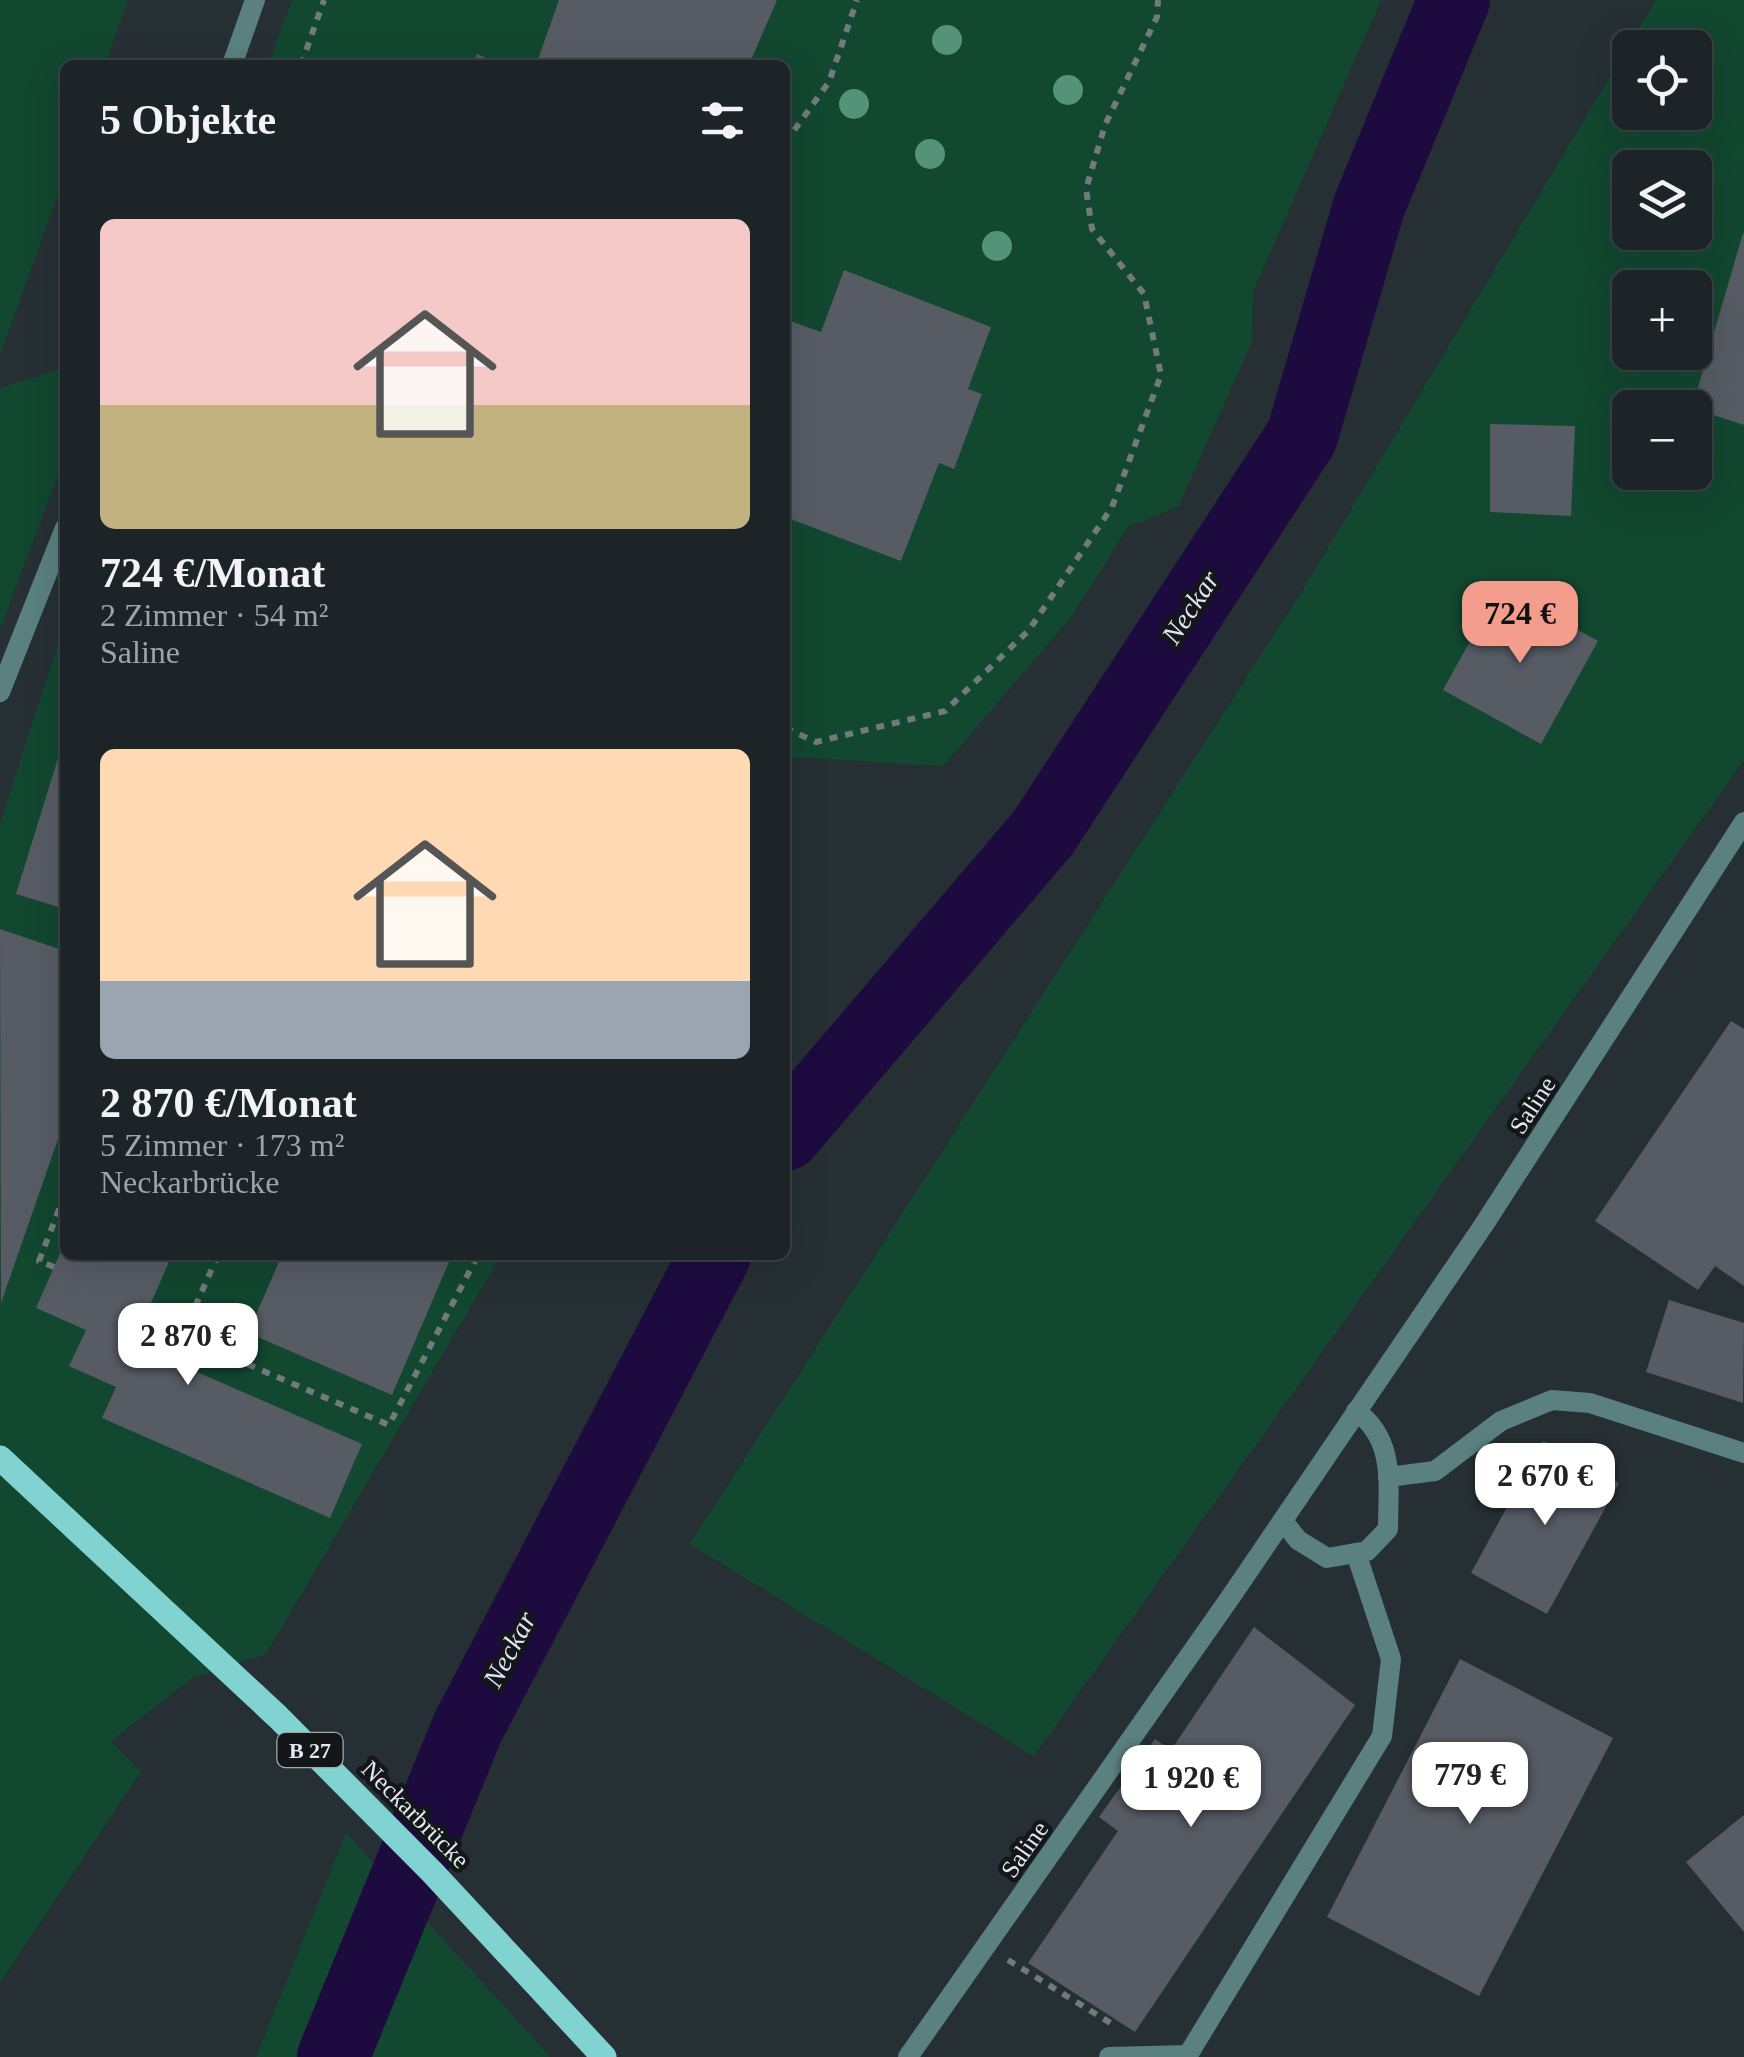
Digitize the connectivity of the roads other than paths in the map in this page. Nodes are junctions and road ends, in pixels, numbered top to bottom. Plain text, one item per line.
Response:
1 (255, 0) edge
2 (234, 60) edge
3 (60, 541) edge
4 (0, 692) edge
5 (1744, 822) edge
6 (1356, 1412) junction
7 (1744, 1452) edge
8 (0, 1458) edge
9 (1388, 1477) junction
10 (1283, 1521) junction
11 (1356, 1553) junction
12 (1187, 2056) edge
13 (604, 2057) edge
14 (908, 2057) edge
15 (1110, 2057) edge

1 - 2 street
3 - 4 street
5 - 6 street, Saline
6 - 9 street
6 - 10 street, Saline
7 - 9 street
8 - 13 main road, Neckarbrücke / B 27
9 - 11 street
10 - 11 street
10 - 14 street, Saline
11 - 12 street
12 - 15 street

